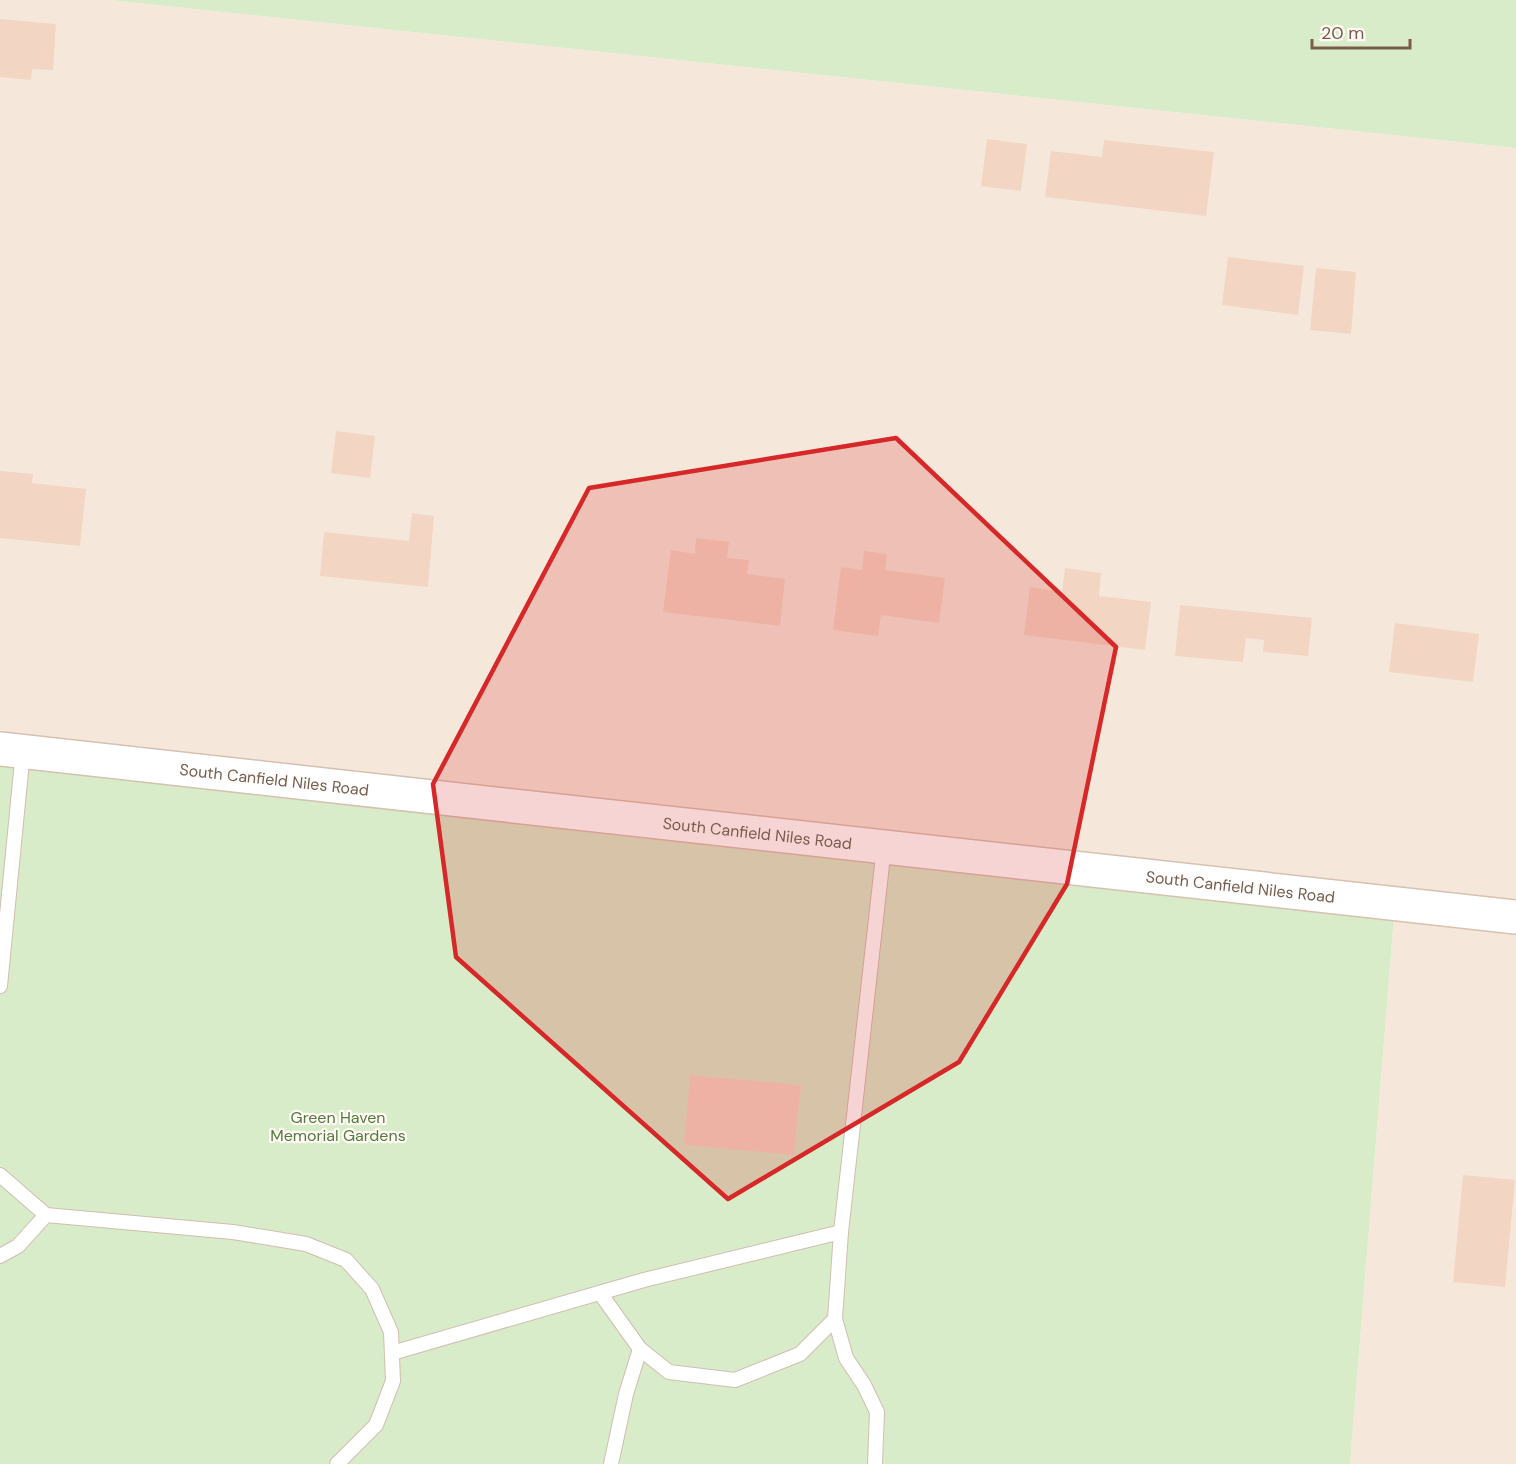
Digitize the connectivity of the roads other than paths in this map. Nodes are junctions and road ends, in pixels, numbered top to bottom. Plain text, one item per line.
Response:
1 (12, 750) edge
2 (884, 847) junction
3 (1516, 917) edge
4 (0, 986) edge
5 (0, 1175) edge
6 (46, 1215) junction
7 (841, 1232) junction
8 (0, 1256) edge
9 (600, 1293) junction
10 (835, 1319) junction
11 (640, 1349) junction
12 (392, 1353) junction
13 (337, 1464) edge
14 (611, 1464) edge
15 (875, 1464) edge

1 - 2 main road, South Canfield Niles Road
1 - 4 lane
2 - 3 main road, South Canfield Niles Road
2 - 7 lane
5 - 6 lane
6 - 8 lane
6 - 12 lane
7 - 9 lane
7 - 10 lane
9 - 11 lane
9 - 12 lane
10 - 11 lane
10 - 15 lane
11 - 14 lane
12 - 13 lane

